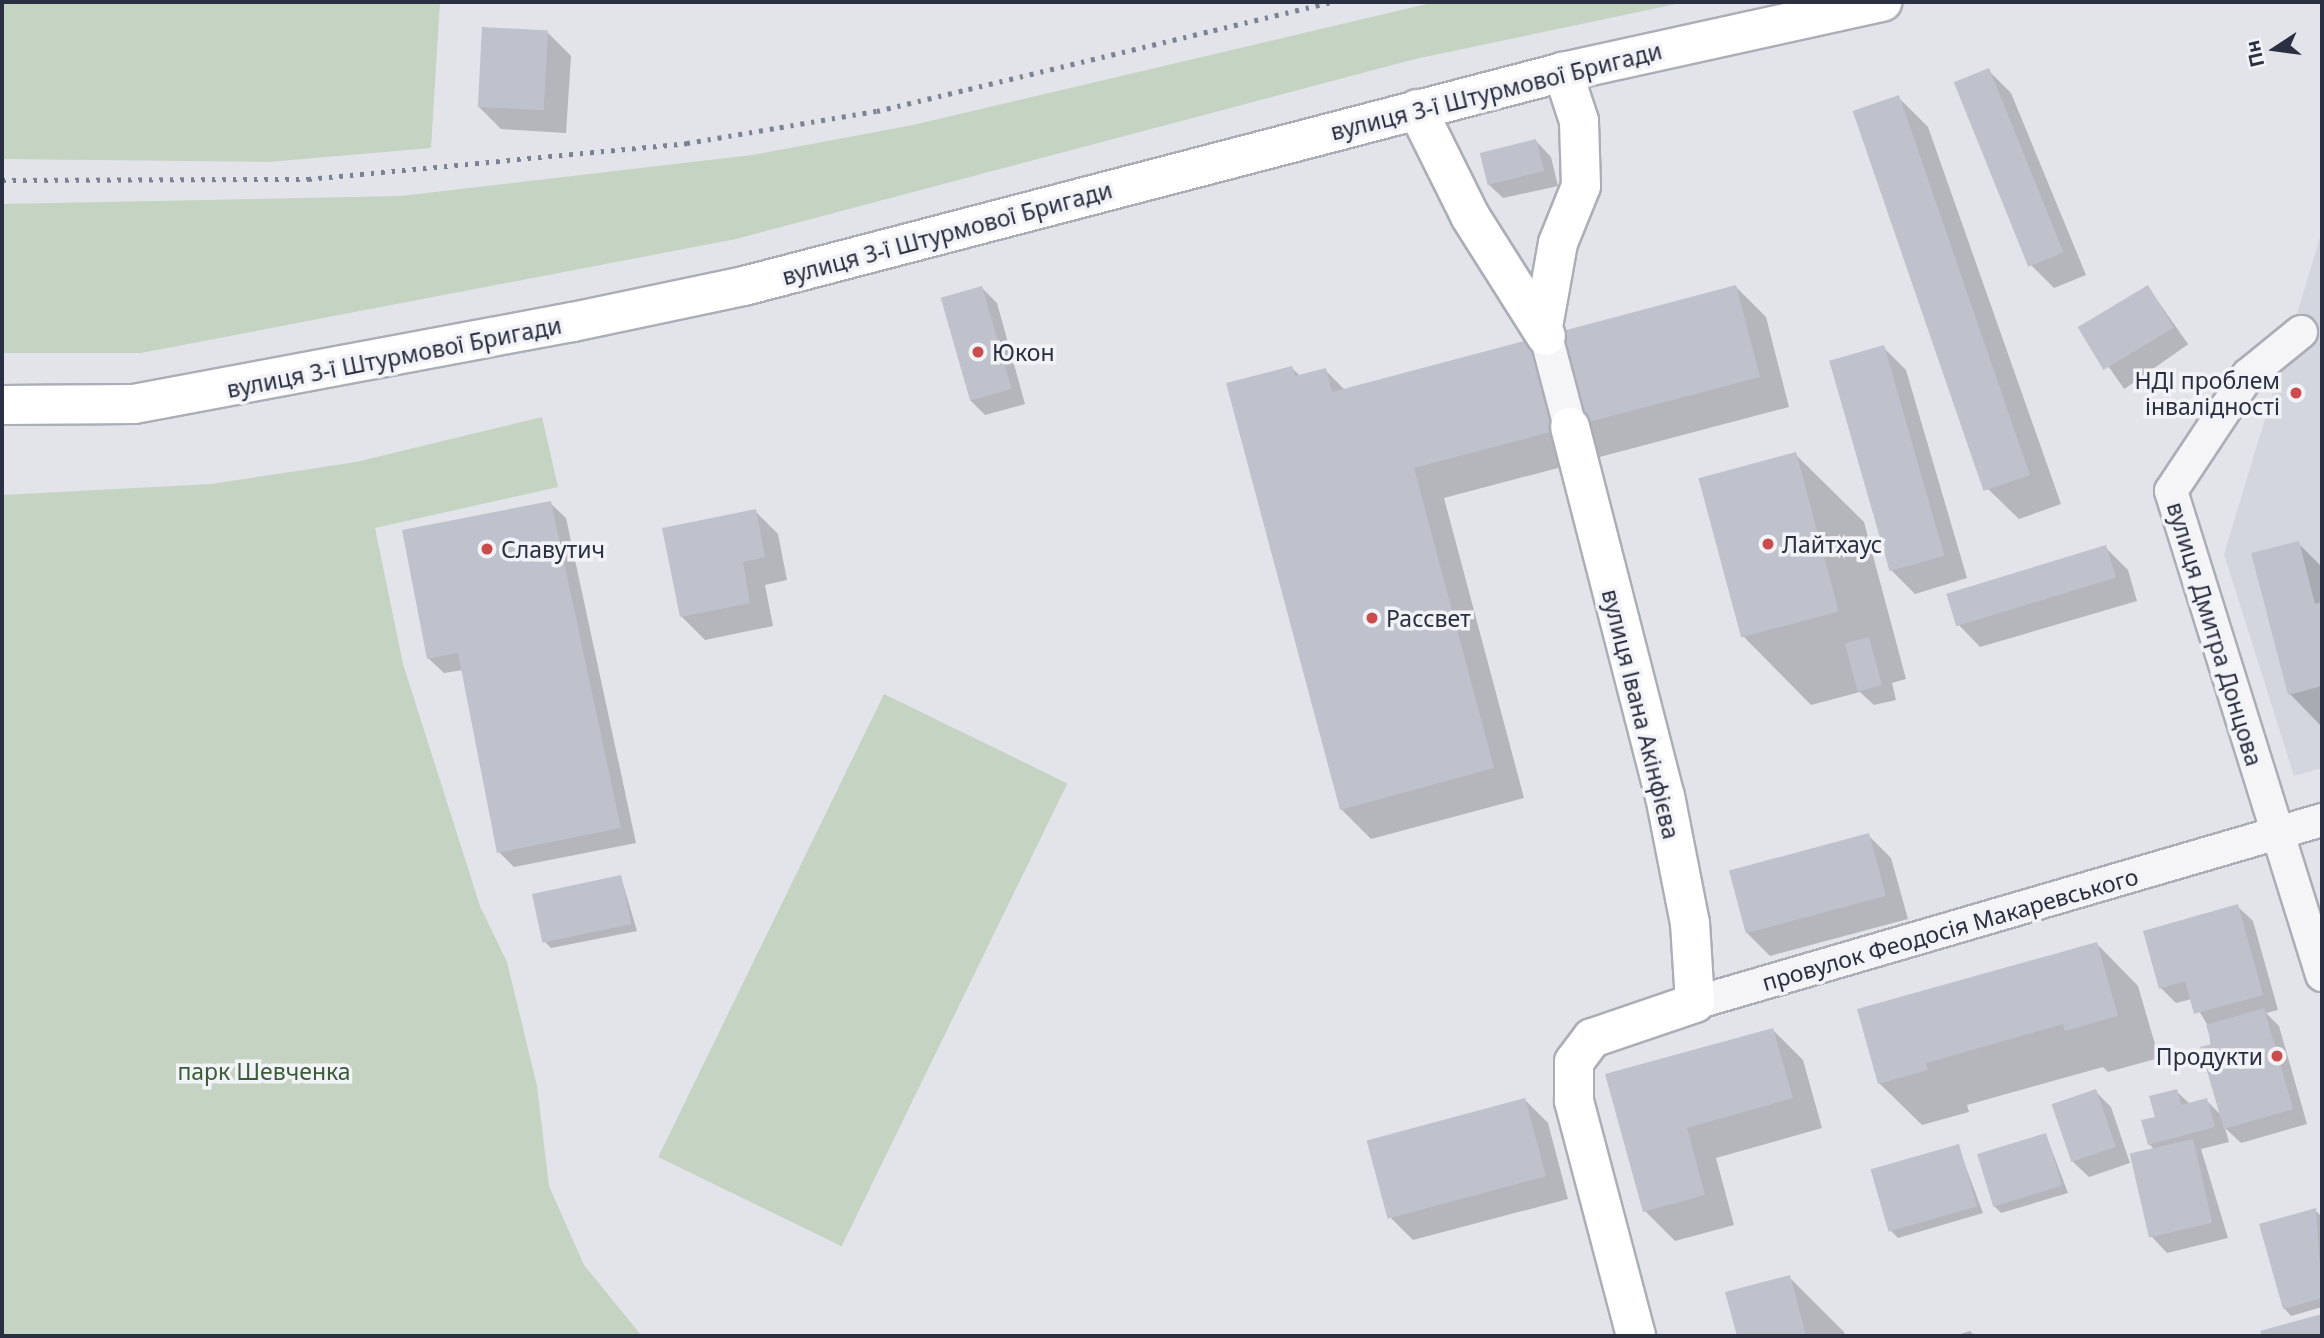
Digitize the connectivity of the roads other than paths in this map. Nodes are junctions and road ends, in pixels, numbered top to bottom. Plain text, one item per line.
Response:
1 (1882, 2) edge
2 (1563, 72) junction
3 (1418, 109) junction
4 (1545, 331) junction
5 (2301, 332) dead end
6 (2, 405) edge
7 (1570, 427) joint
8 (2322, 820) edge
9 (2277, 833) junction
10 (2322, 975) edge
11 (1695, 1003) junction
12 (1636, 1336) edge

1 - 2 main road, вулиця 3-ї Штурмової Бригади
2 - 3 main road, вулиця 3-ї Штурмової Бригади
2 - 4 main road
3 - 4 main road
3 - 6 main road, вулиця 3-ї Штурмової Бригади
4 - 7 street
5 - 9 street, вулиця Дмитра Донцова
7 - 11 main road, вулиця Івана Акінфієва
8 - 9 street, провулок Феодосія Макаревського
9 - 10 street, вулиця Дмитра Донцова
9 - 11 street, провулок Феодосія Макаревського
11 - 12 main road, провулок Феодосія Макаревського

